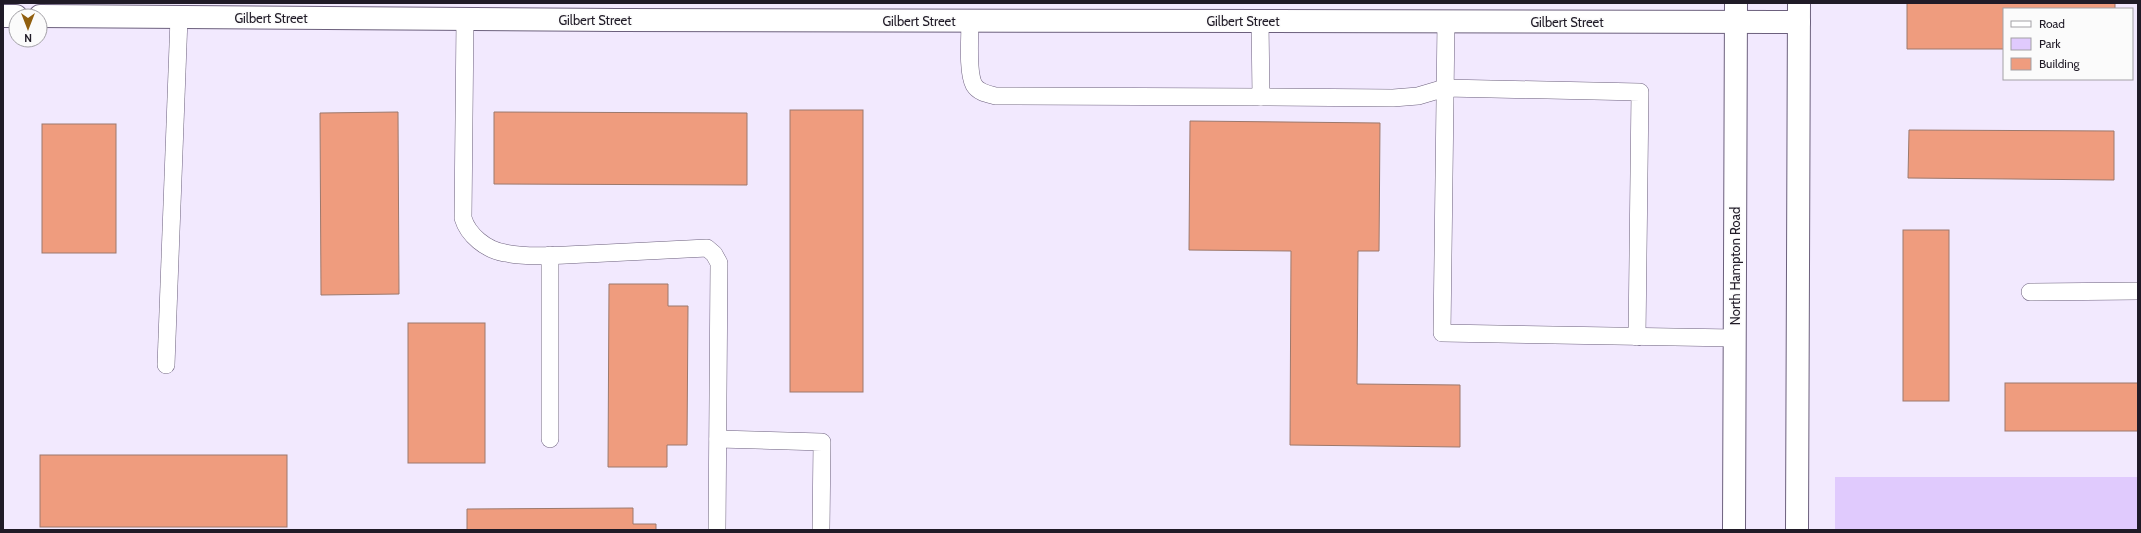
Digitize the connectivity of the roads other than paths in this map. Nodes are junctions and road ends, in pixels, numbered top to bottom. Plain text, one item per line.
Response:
1 (1736, 12) edge
2 (1799, 12) edge
3 (48, 16) edge
4 (179, 18) junction
5 (465, 19) junction
6 (970, 21) junction
7 (1260, 21) junction
8 (1446, 21) junction
9 (1445, 88) junction
10 (1261, 97) junction
11 (550, 255) junction
12 (2138, 291) edge
13 (2030, 292) dead end
14 (1637, 337) junction
15 (1734, 338) junction
16 (166, 365) dead end
17 (550, 439) dead end
18 (718, 439) junction
19 (717, 530) edge
20 (821, 530) edge
21 (1734, 530) edge
22 (1797, 530) edge

1 - 2 street, Gilbert Street
1 - 8 street, Gilbert Street
1 - 15 street, North Hampton Road
2 - 22 street
3 - 4 street, Gilbert Street
4 - 5 street, Gilbert Street
4 - 16 lane
5 - 6 street, Gilbert Street
5 - 11 lane
6 - 7 street, Gilbert Street
6 - 10 lane
7 - 8 street, Gilbert Street
7 - 10 lane
8 - 9 lane
9 - 10 lane
9 - 14 lane
9 - 14 lane
11 - 17 lane
11 - 18 lane
12 - 13 lane
14 - 15 lane
15 - 21 street, North Hampton Road
18 - 19 lane
18 - 20 lane

